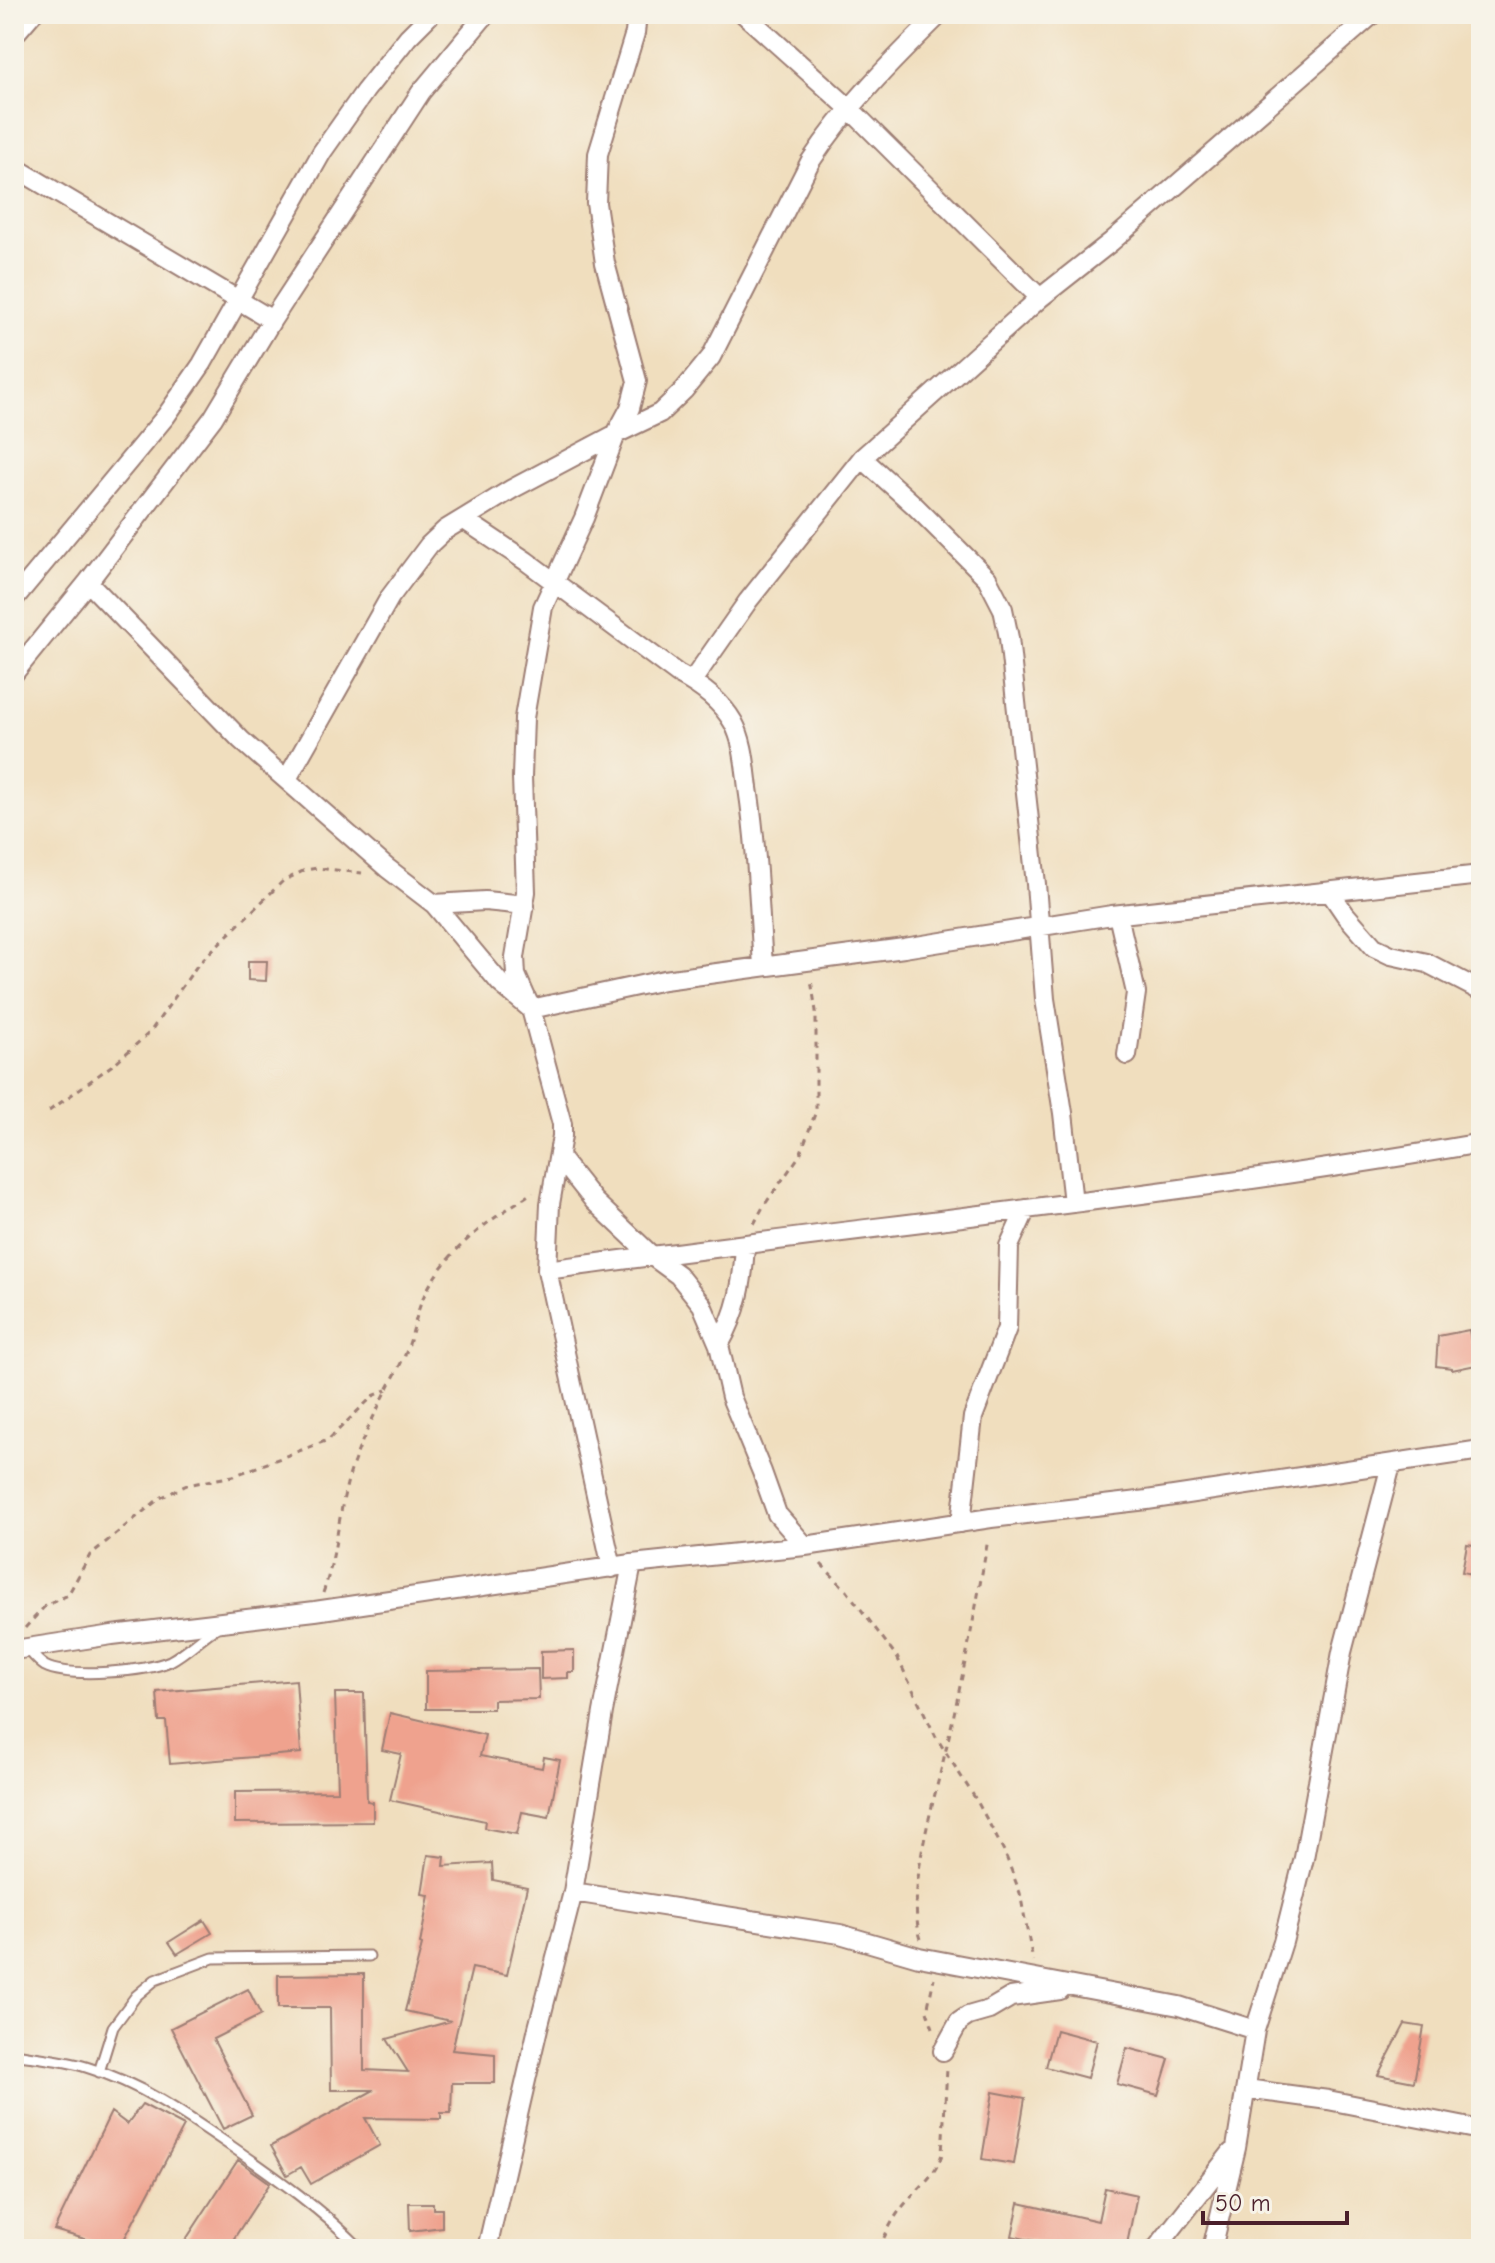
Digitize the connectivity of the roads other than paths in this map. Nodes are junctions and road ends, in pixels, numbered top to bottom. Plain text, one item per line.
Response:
1 (32, 14) edge
2 (431, 14) edge
3 (486, 14) edge
4 (637, 14) edge
5 (744, 14) edge
6 (940, 14) edge
7 (1373, 14) edge
8 (14, 35) edge
9 (850, 109) junction
10 (14, 167) edge
11 (1040, 298) junction
12 (240, 300) junction
13 (272, 320) junction
14 (616, 434) junction
15 (862, 458) junction
16 (463, 519) junction
17 (88, 582) junction
18 (556, 583) junction
19 (14, 599) edge
20 (14, 673) edge
21 (692, 681) junction
22 (287, 779) junction
23 (1481, 875) edge
24 (1330, 892) junction
25 (434, 904) junction
26 (525, 905) junction
27 (1118, 915) junction
28 (1038, 928) junction
29 (763, 966) junction
30 (1481, 991) edge
31 (531, 1009) junction
32 (1127, 1055) dead end
33 (1481, 1143) edge
34 (559, 1157) junction
35 (1073, 1203) junction
36 (1026, 1209) junction
37 (745, 1245) junction
38 (652, 1256) junction
39 (547, 1270) junction
40 (719, 1345) junction
41 (1481, 1450) edge
42 (1391, 1465) junction
43 (961, 1523) junction
44 (805, 1546) junction
45 (632, 1564) junction
46 (612, 1568) junction
47 (223, 1623) junction
48 (19, 1649) edge
49 (573, 1892) junction
50 (369, 1956) dead end
51 (1075, 1987) junction
52 (1255, 2030) junction
53 (943, 2051) road end
54 (14, 2054) edge
55 (99, 2072) junction
56 (1246, 2089) junction
57 (1481, 2130) edge
58 (1236, 2148) junction
59 (361, 2249) edge
60 (487, 2249) edge
61 (1156, 2249) edge
62 (1212, 2249) edge

1 - 8 street
2 - 12 street
3 - 13 street
4 - 14 street
5 - 9 street
6 - 9 street
7 - 11 street
9 - 11 street
9 - 14 street
10 - 12 street
11 - 15 street
12 - 13 street
12 - 19 street
13 - 17 street
14 - 16 street
14 - 18 street
15 - 21 street
15 - 28 street
16 - 18 street
16 - 22 street
17 - 20 street
17 - 22 street
18 - 21 street
18 - 26 street
21 - 29 street
22 - 25 street
23 - 24 street
24 - 27 street
24 - 30 street
25 - 26 street
25 - 31 street
26 - 31 street
27 - 28 street
27 - 32 street
28 - 29 street
28 - 35 street
29 - 31 street
31 - 34 street
33 - 35 street
34 - 38 street
34 - 39 street
35 - 36 street
36 - 37 street
36 - 43 street
37 - 38 street
37 - 40 street
38 - 39 street
38 - 40 street
39 - 46 street
40 - 44 street
41 - 42 street
42 - 43 street
42 - 52 street
43 - 44 street
44 - 45 street
45 - 46 street
45 - 49 street
46 - 47 street
47 - 48 street
47 - 48 lane
49 - 51 street
49 - 60 street
50 - 55 lane
51 - 52 street
51 - 53 street
52 - 56 street
54 - 55 lane
55 - 59 lane
56 - 57 street
56 - 58 street
58 - 61 street
58 - 62 street

